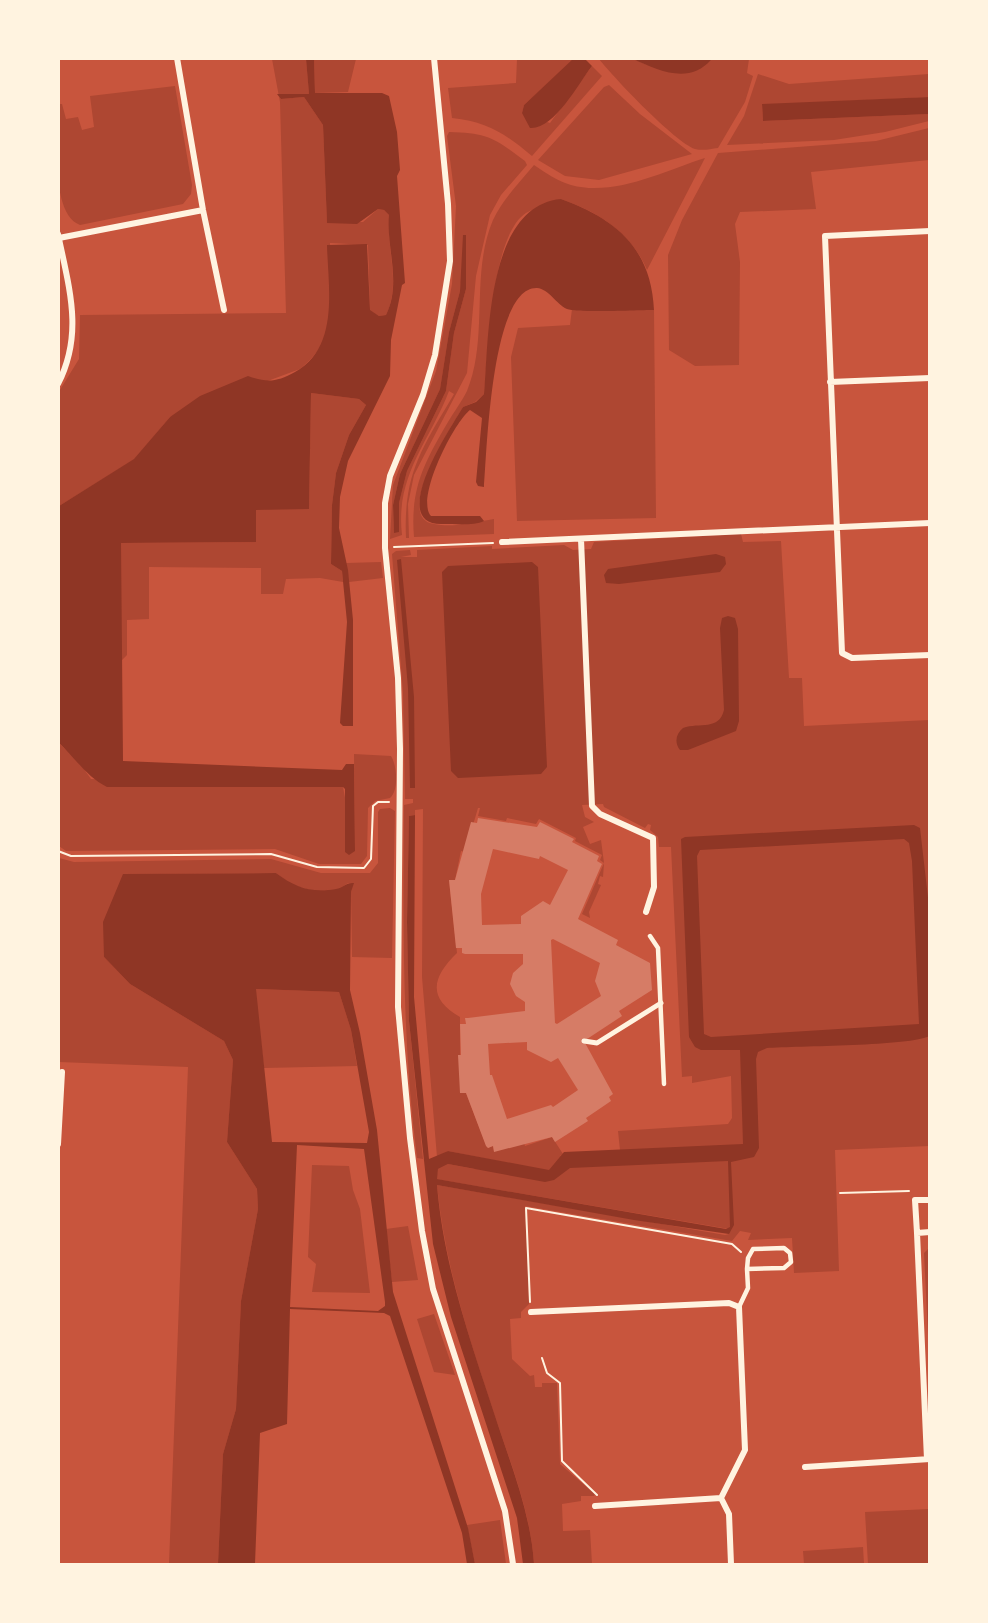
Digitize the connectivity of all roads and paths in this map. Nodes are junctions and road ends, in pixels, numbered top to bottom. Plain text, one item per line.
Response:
1 (177, 58) edge
2 (434, 58) edge
3 (203, 210) junction
4 (930, 231) edge
5 (59, 236) edge
6 (224, 310) dead end
7 (930, 378) edge
8 (830, 382) junction
9 (58, 384) edge
10 (930, 523) edge
11 (836, 527) junction
12 (581, 539) junction
13 (502, 542) joint
14 (386, 548) junction
15 (930, 655) edge
16 (401, 801) junction
17 (58, 850) edge
18 (646, 912) dead end
19 (650, 936) dead end
20 (661, 1003) junction
21 (584, 1041) dead end
22 (62, 1072) dead end
23 (664, 1084) dead end
24 (58, 1144) edge
25 (840, 1193) dead end
26 (915, 1200) junction
27 (930, 1200) edge
28 (930, 1232) edge
29 (917, 1233) junction
30 (748, 1258) junction
31 (747, 1269) junction
32 (739, 1307) junction
33 (531, 1312) joint
34 (542, 1358) dead end
35 (928, 1459) edge
36 (805, 1467) dead end
37 (721, 1498) junction
38 (596, 1506) joint
39 (513, 1564) edge
40 (731, 1564) edge

1 - 3 street
2 - 14 street
3 - 5 street
3 - 6 street
4 - 8 street
5 - 9 street
7 - 8 street
8 - 11 street
10 - 11 street
11 - 12 street
11 - 15 street
12 - 13 street
12 - 18 street
13 - 14 path
14 - 16 street
16 - 17 path
16 - 39 street
19 - 20 lane
20 - 21 street
20 - 23 lane
22 - 24 street
25 - 26 path
26 - 27 street
26 - 29 street
28 - 29 street
29 - 35 street
30 - 31 lane
30 - 31 lane
30 - 33 path
31 - 32 lane
32 - 33 street
32 - 37 street
34 - 38 path
35 - 36 street
37 - 38 street
37 - 40 street

